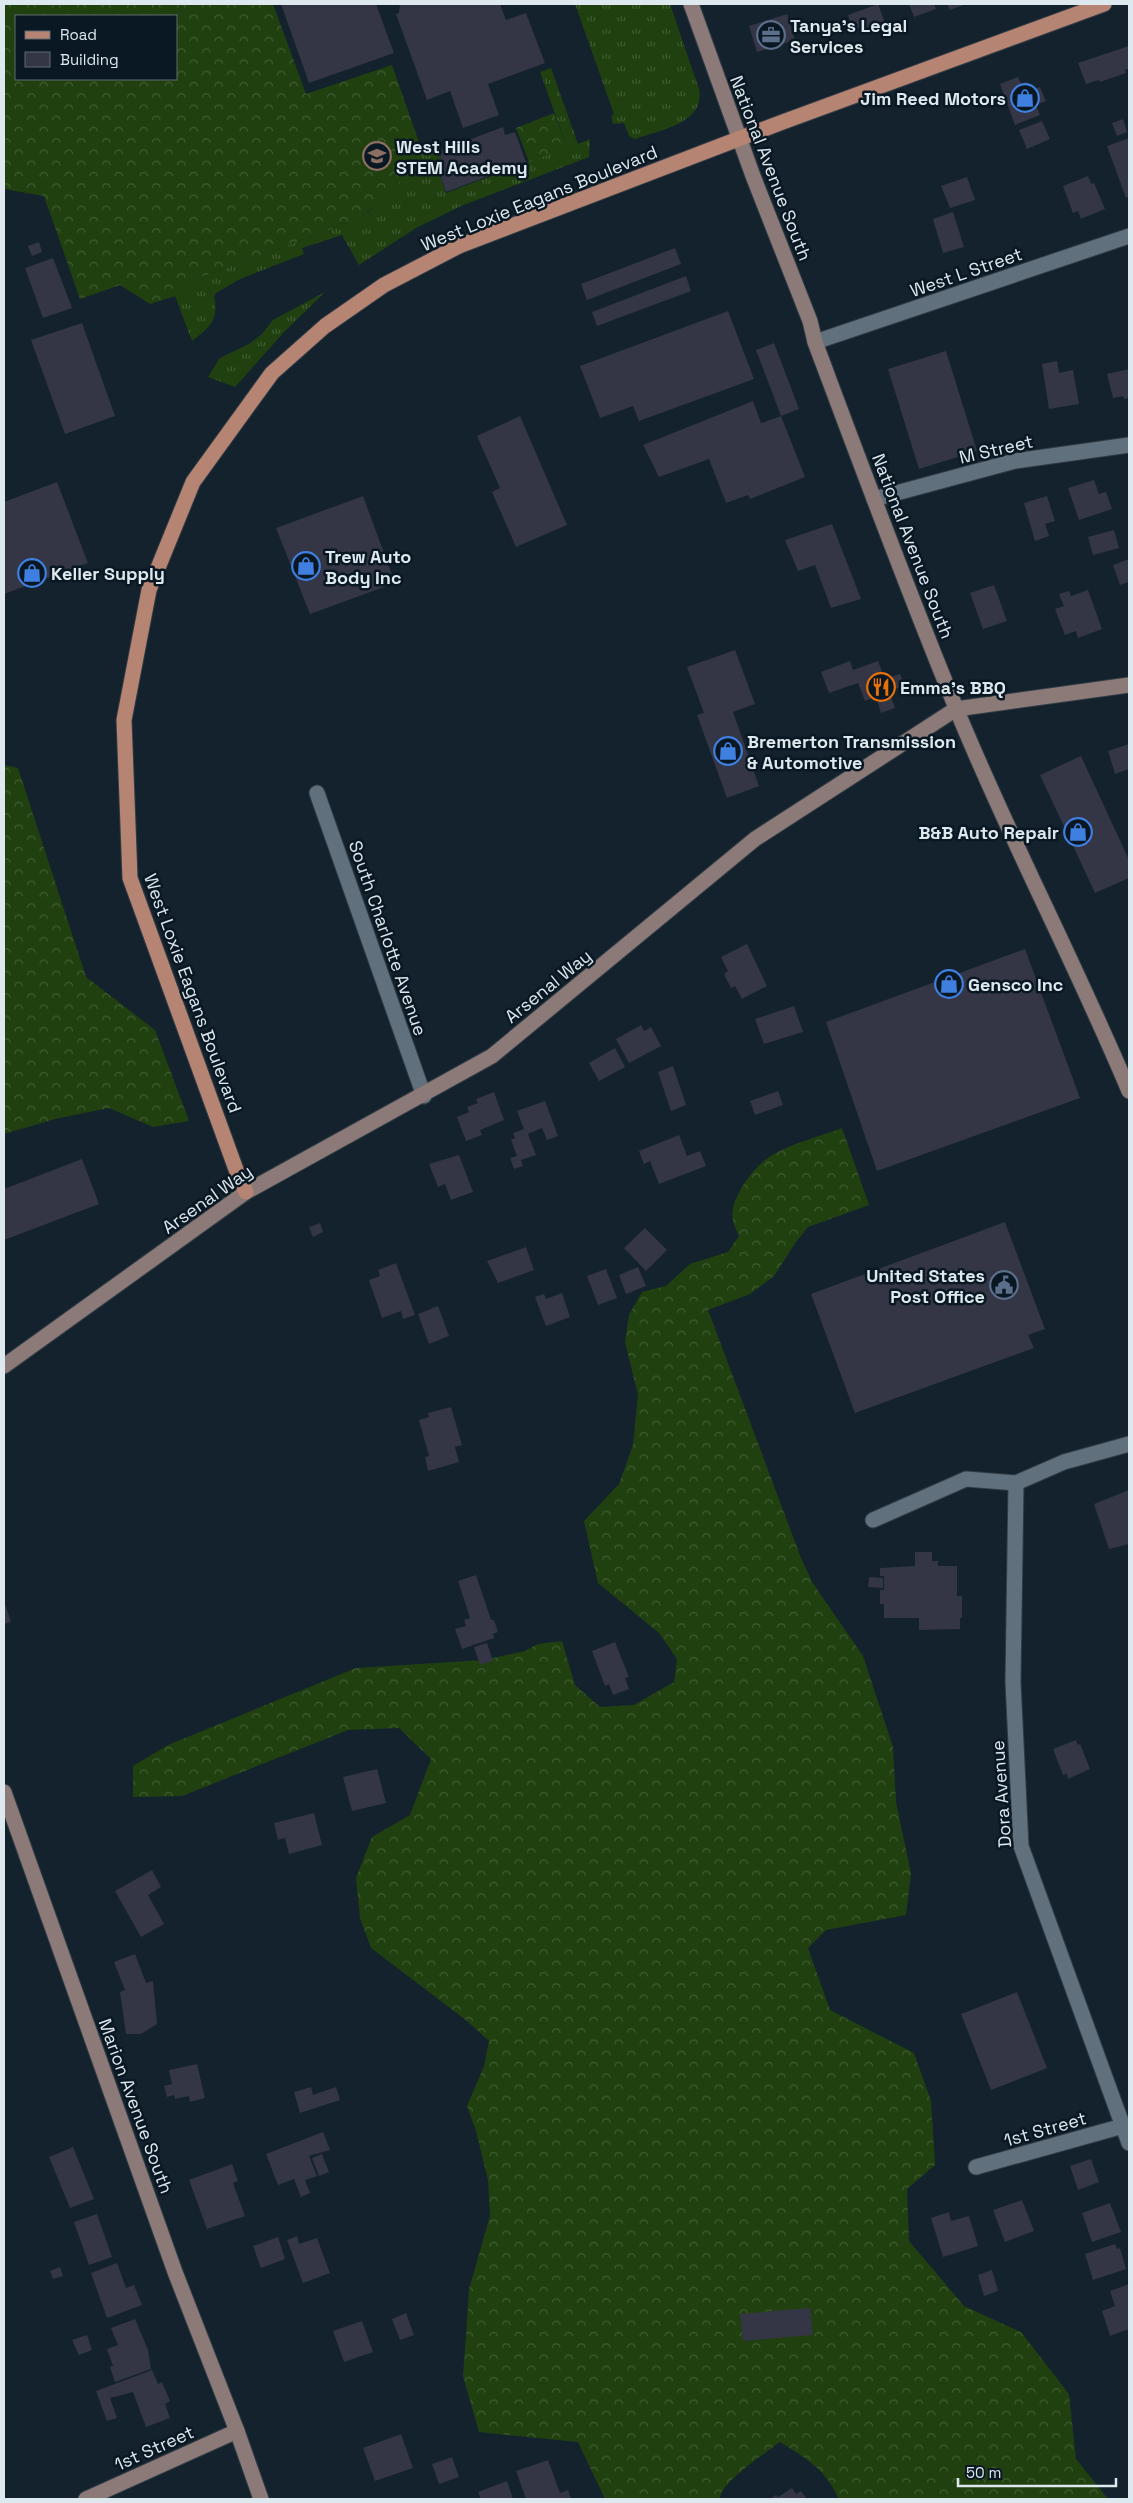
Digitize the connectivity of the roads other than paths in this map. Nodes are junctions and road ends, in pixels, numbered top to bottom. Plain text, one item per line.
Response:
1 (691, 4) edge
2 (1104, 4) edge
3 (740, 138) junction
4 (1129, 236) edge
5 (815, 342) junction
6 (1129, 446) edge
7 (874, 499) junction
8 (1129, 685) edge
9 (956, 709) junction
10 (317, 793) dead end
11 (1129, 1091) edge
12 (424, 1096) junction
13 (246, 1192) junction
14 (4, 1366) edge
15 (1129, 1444) edge
16 (1016, 1483) junction
17 (873, 1520) dead end
18 (4, 1792) edge
19 (1123, 2126) junction
20 (1129, 2143) edge
21 (976, 2167) dead end
22 (238, 2431) junction
23 (86, 2499) edge
24 (261, 2499) edge

1 - 3 main road, National Avenue South
2 - 3 main road, West Loxie Eagans Boulevard
3 - 5 main road, National Avenue South
3 - 13 main road, West Loxie Eagans Boulevard
4 - 5 street, West L Street
5 - 7 main road, National Avenue South
6 - 7 street, M Street
7 - 9 main road, National Avenue South
8 - 9 main road, Arsenal Way
9 - 11 main road, National Avenue South
9 - 12 main road, Arsenal Way
10 - 12 street, South Charlotte Avenue
12 - 13 main road, Arsenal Way
13 - 14 main road, Arsenal Way
15 - 16 street
16 - 17 street
16 - 19 street, Dora Avenue
18 - 22 main road, Marion Avenue South
19 - 20 street, Dora Avenue
19 - 21 street, 1st Street
22 - 23 main road, 1st Street
22 - 24 main road, Marion Avenue South

